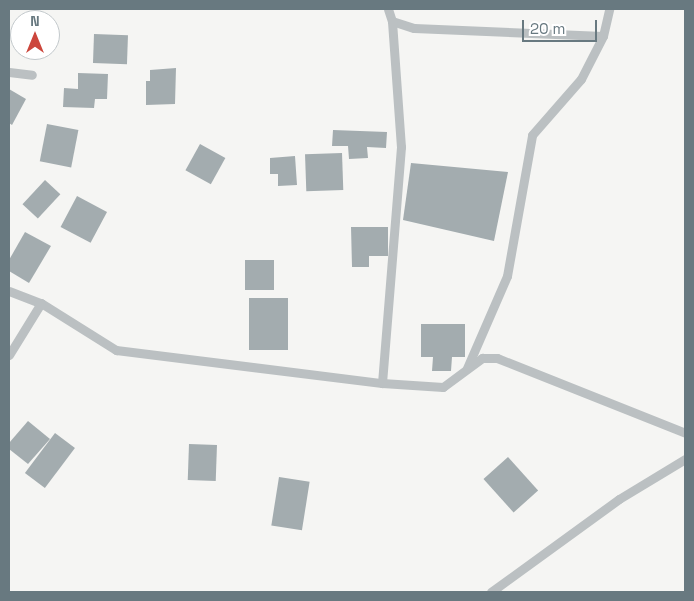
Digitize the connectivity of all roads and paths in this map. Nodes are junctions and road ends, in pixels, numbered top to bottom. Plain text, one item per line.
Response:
1 (388, 9) edge
2 (609, 9) edge
3 (392, 21) junction
4 (603, 36) junction
5 (9, 72) edge
6 (32, 74) dead end
7 (9, 291) edge
8 (41, 303) junction
9 (9, 355) edge
10 (466, 371) junction
11 (382, 383) junction
12 (685, 433) edge
13 (685, 459) edge
14 (491, 592) edge

1 - 3 street
2 - 4 street
3 - 4 street
3 - 11 street
4 - 10 street
5 - 6 street
7 - 8 street
8 - 9 street
8 - 11 street
10 - 11 street
10 - 12 street
13 - 14 street

